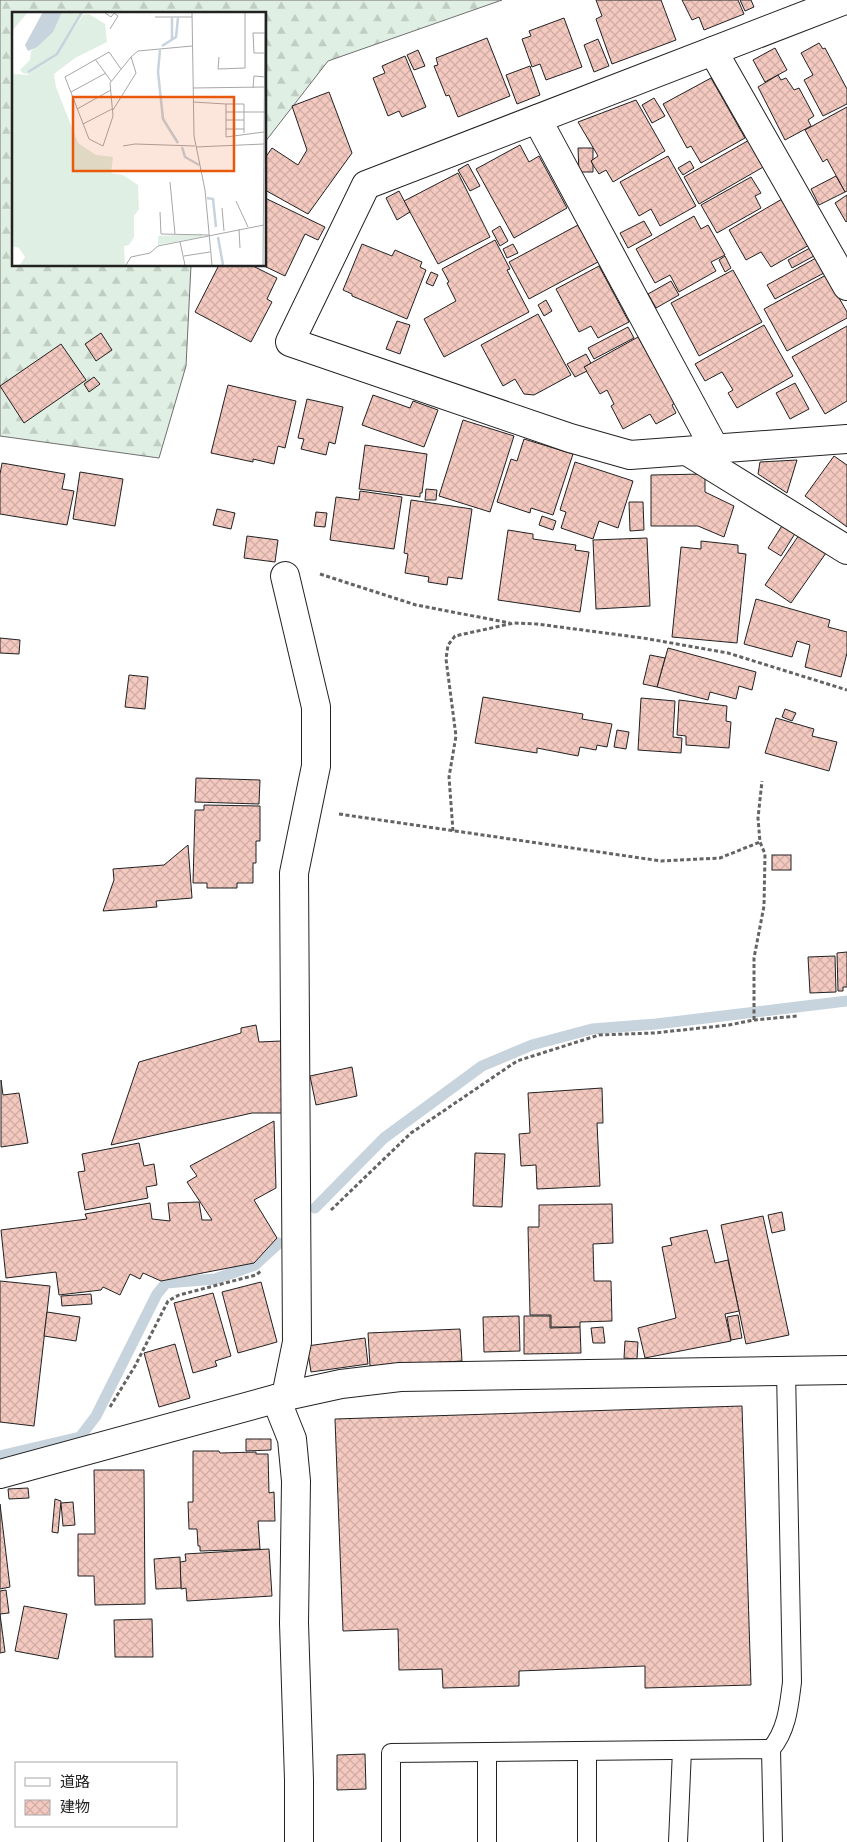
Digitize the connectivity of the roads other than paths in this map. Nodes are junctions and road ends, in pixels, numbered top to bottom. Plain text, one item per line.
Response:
1 (845, 0) edge
2 (713, 51) junction
3 (537, 119) junction
4 (847, 286) edge
5 (847, 440) edge
6 (715, 449) junction
7 (687, 451) junction
8 (847, 550) edge
9 (285, 576) road end
10 (786, 1370) junction
11 (847, 1370) edge
12 (281, 1398) junction
13 (0, 1474) edge
14 (771, 1749) junction
15 (587, 1750) junction
16 (682, 1750) junction
17 (486, 1752) junction
18 (299, 1842) edge
19 (391, 1842) edge
20 (487, 1842) edge
21 (587, 1842) edge
22 (678, 1842) edge
23 (773, 1842) edge

1 - 2 street
2 - 3 street
2 - 4 street
3 - 6 street
3 - 7 street
5 - 6 street
6 - 7 street
7 - 8 street
9 - 12 street
10 - 11 street
10 - 12 street
10 - 14 lane
12 - 13 street
12 - 18 street
14 - 16 lane
14 - 23 lane
15 - 16 lane
15 - 17 lane
15 - 21 lane
16 - 22 lane
17 - 19 lane
17 - 20 lane

